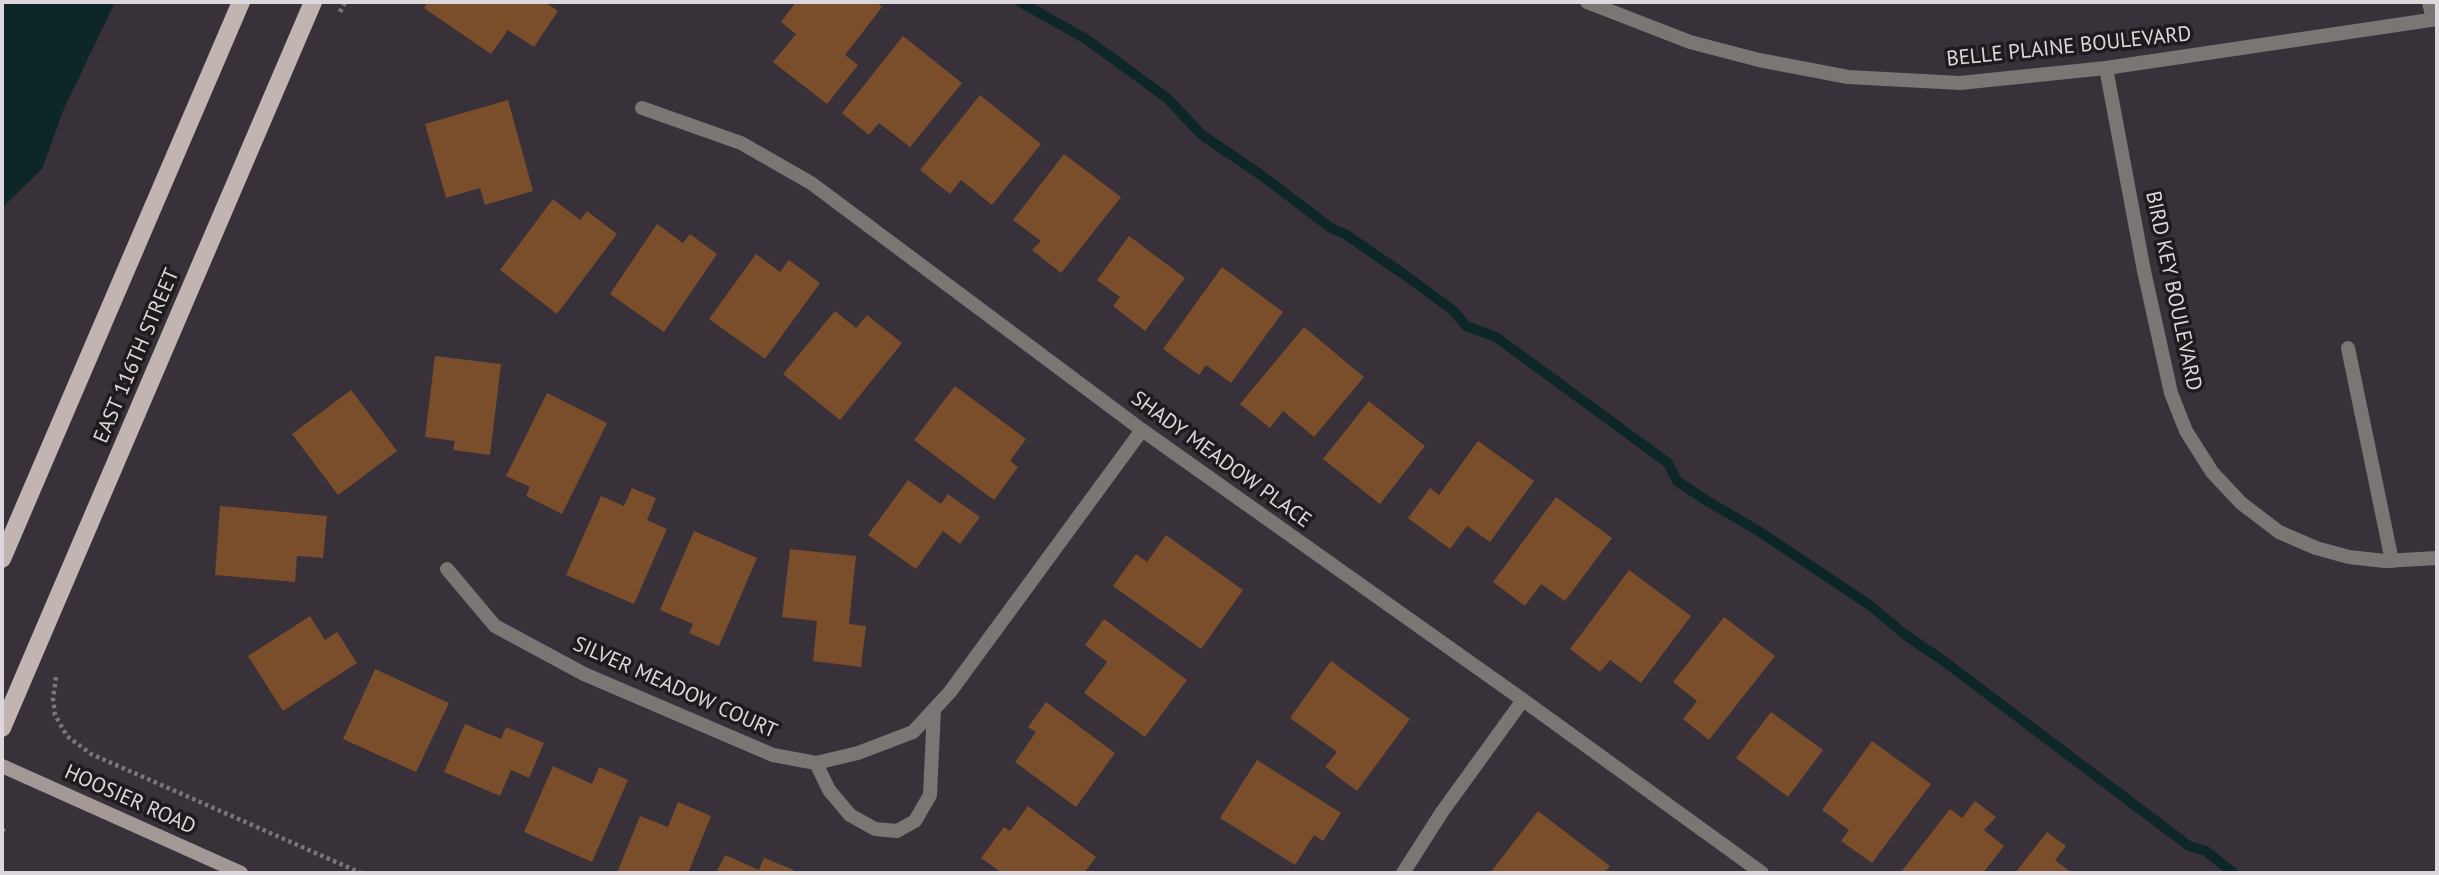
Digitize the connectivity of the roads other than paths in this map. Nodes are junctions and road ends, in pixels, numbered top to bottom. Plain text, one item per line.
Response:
1 (241, 2) edge
2 (313, 2) edge
3 (1587, 2) edge
4 (1628, 2) edge
5 (2429, 2) edge
6 (1622, 16) junction
7 (2435, 19) edge
8 (2106, 68) junction
9 (642, 108) dead end
10 (2348, 348) dead end
11 (1142, 430) junction
12 (2437, 558) edge
13 (2, 559) edge
14 (2392, 561) junction
15 (447, 569) dead end
16 (1523, 700) junction
17 (934, 709) junction
18 (2, 728) edge
19 (816, 763) junction
20 (2, 766) edge
21 (241, 873) edge
22 (1403, 873) edge
23 (1762, 873) edge

1 - 13 main road, EAST 116TH STREET
2 - 18 main road, EAST 116TH STREET
3 - 6 street, BELLE PLAINE BOULEVARD
4 - 6 street
5 - 7 street
6 - 8 street, BELLE PLAINE BOULEVARD
7 - 8 street, BELLE PLAINE BOULEVARD
8 - 14 street, BIRD KEY BOULEVARD
9 - 11 street, SHADY MEADOW PLACE
10 - 14 street
11 - 16 street, SHADY MEADOW PLACE
11 - 17 street, SILVER MEADOW COURT
12 - 14 street, BIRD KEY BOULEVARD
15 - 19 street, SILVER MEADOW COURT
16 - 22 street
16 - 23 street, SHADY MEADOW PLACE
17 - 19 street, SILVER MEADOW COURT
17 - 19 street
20 - 21 street, HOOSIER ROAD

